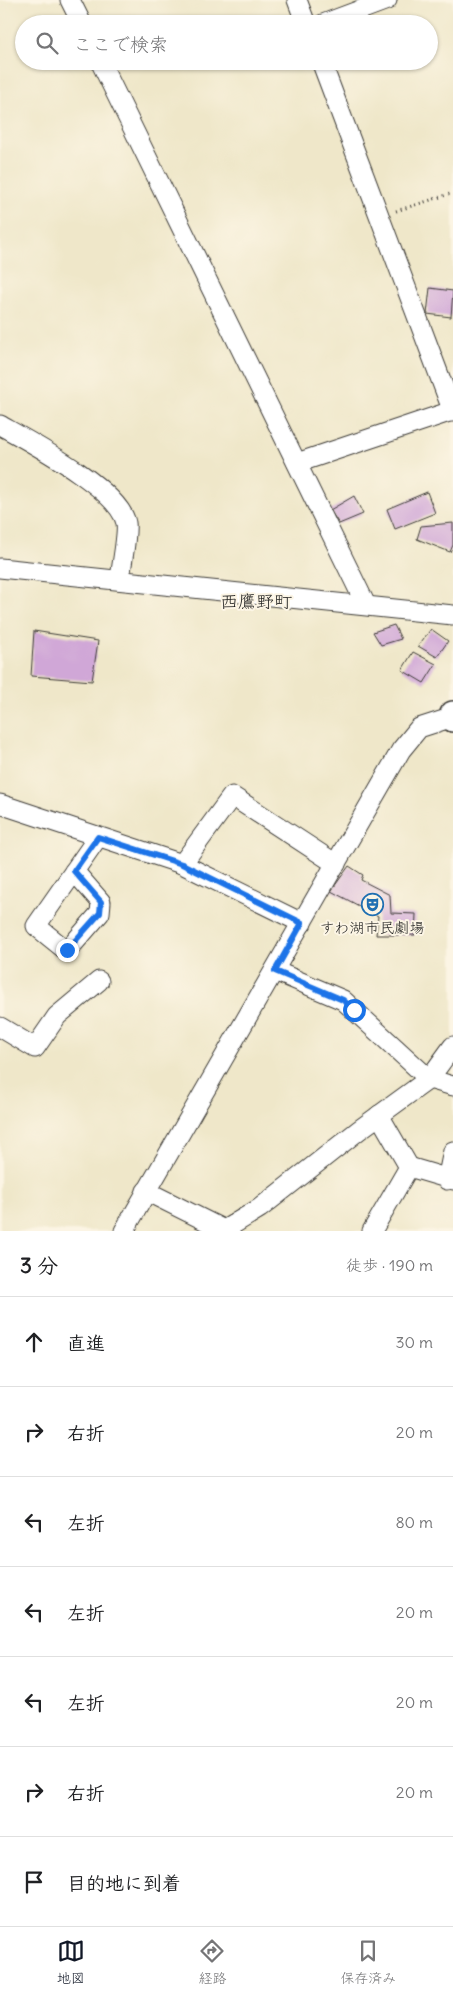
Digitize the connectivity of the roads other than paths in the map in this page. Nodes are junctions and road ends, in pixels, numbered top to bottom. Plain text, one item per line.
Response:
1 (70, 0) edge
2 (297, 0) edge
3 (387, 0) edge
4 (78, 15) edge
5 (303, 15) edge
6 (347, 15) edge
7 (104, 70) edge
8 (324, 70) edge
9 (453, 412) edge
10 (0, 425) edge
11 (297, 463) junction
12 (0, 568) edge
13 (120, 580) junction
14 (366, 605) junction
15 (453, 615) edge
16 (453, 714) edge
17 (453, 718) edge
18 (0, 804) edge
19 (98, 837) junction
20 (182, 864) junction
21 (336, 864) junction
22 (74, 871) dead end
23 (302, 923) junction
24 (275, 971) junction
25 (99, 982) dead end
26 (0, 1027) edge
27 (453, 1046) edge
28 (429, 1079) junction
29 (453, 1086) edge
30 (379, 1115) junction
31 (453, 1151) edge
32 (409, 1167) junction
33 (450, 1180) edge
34 (146, 1191) junction
35 (225, 1230) edge
36 (124, 1231) edge
37 (372, 1231) edge

1 - 4 street
2 - 5 street
3 - 6 street
7 - 11 street
8 - 9 street
9 - 11 street
10 - 13 street
11 - 14 street
12 - 13 street
13 - 14 street
14 - 15 street
16 - 17 main road
17 - 21 street
18 - 19 street
19 - 20 street
19 - 22 street
20 - 21 street
20 - 23 street
21 - 23 street
23 - 24 street
24 - 28 street
24 - 34 street
25 - 26 street
27 - 28 street
28 - 29 street
28 - 30 street
30 - 32 street
30 - 35 street
31 - 33 street
32 - 33 street
32 - 37 street
34 - 35 street
34 - 36 street

